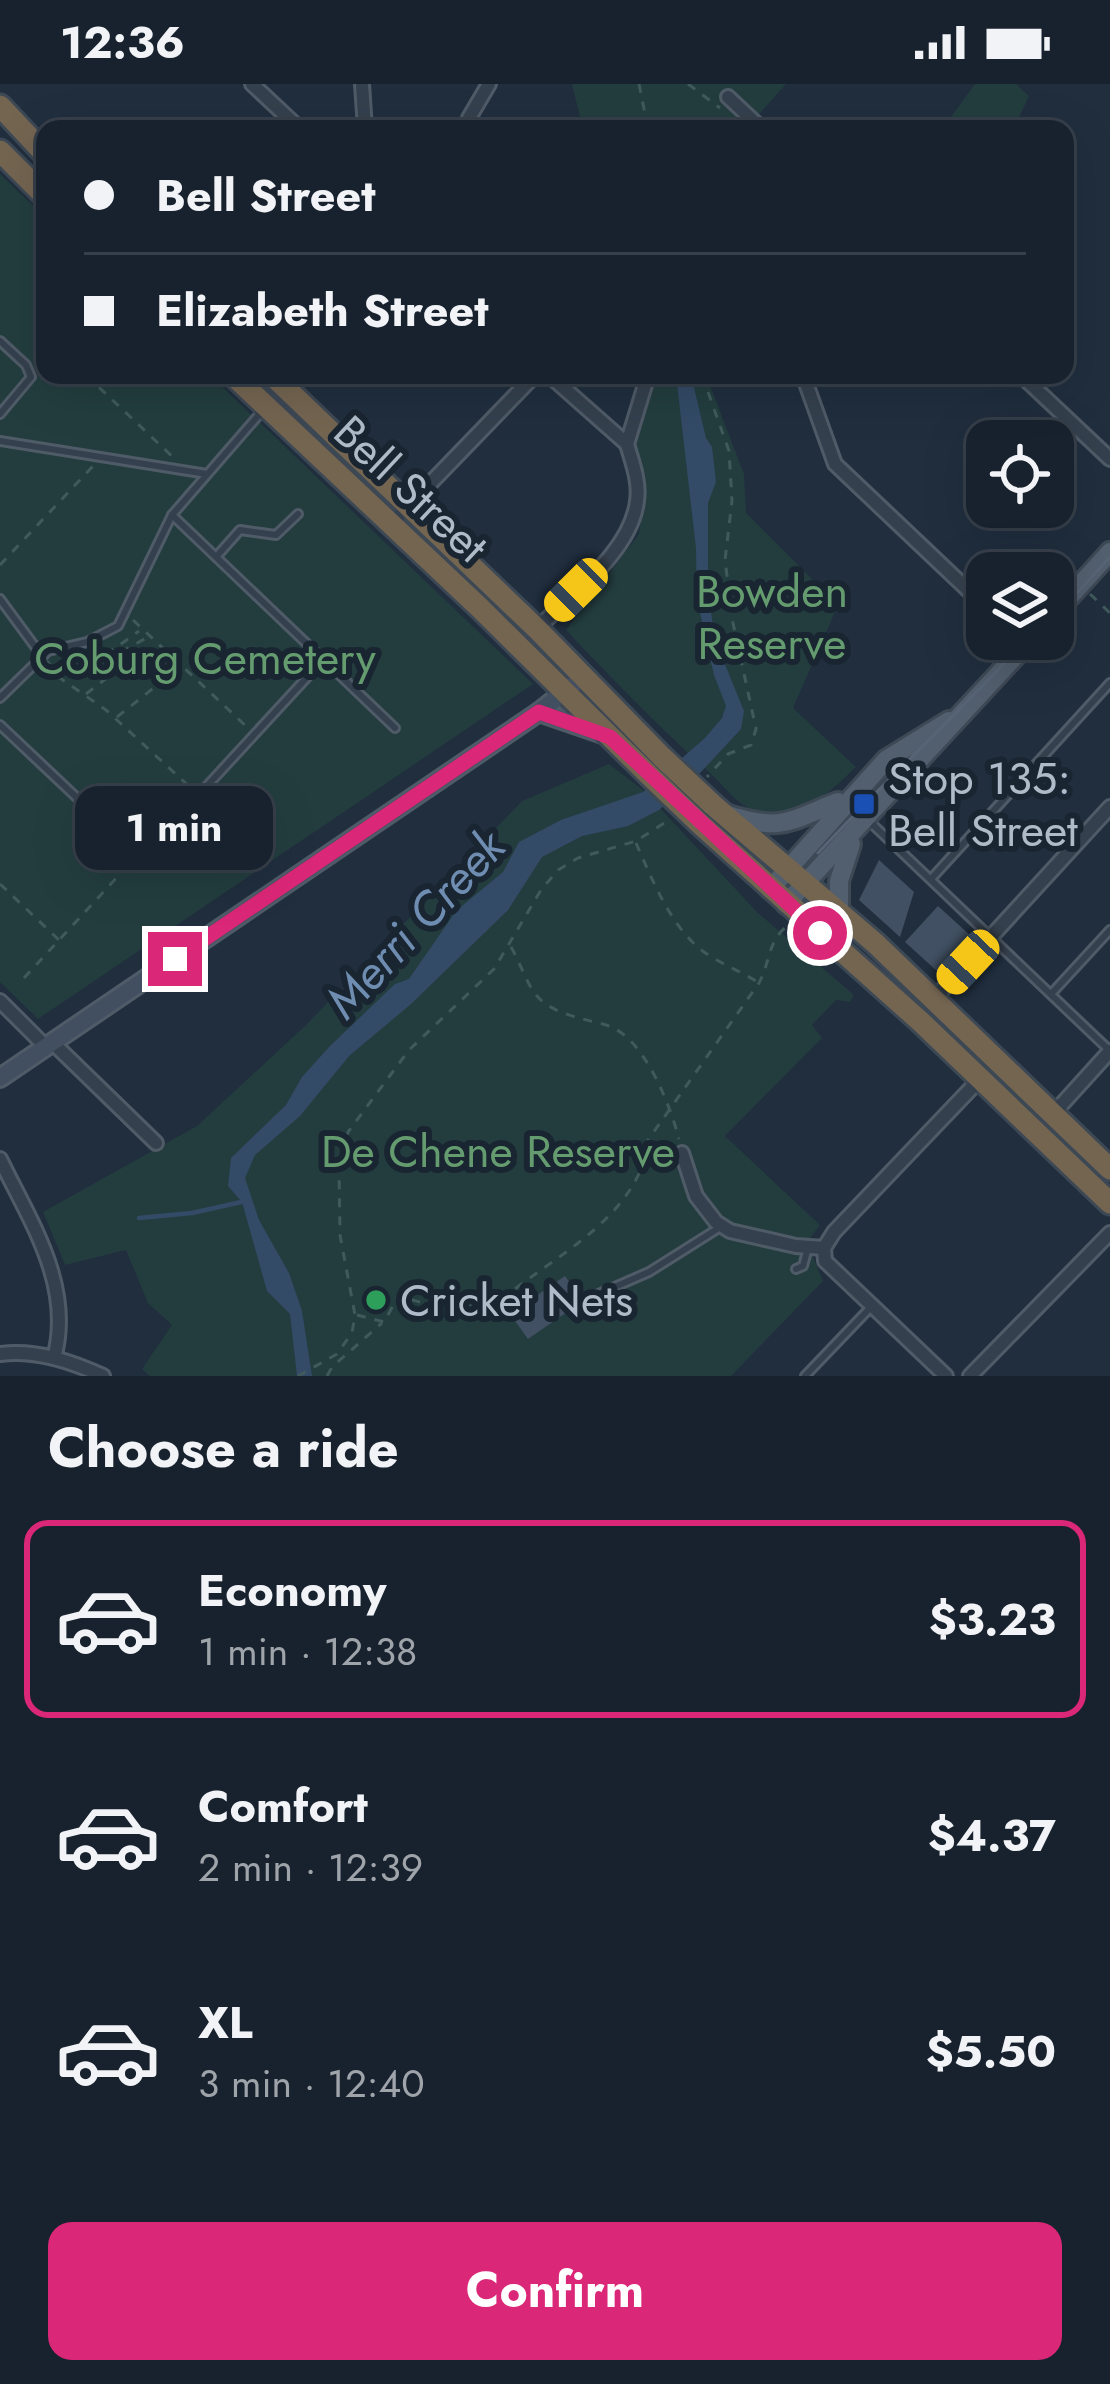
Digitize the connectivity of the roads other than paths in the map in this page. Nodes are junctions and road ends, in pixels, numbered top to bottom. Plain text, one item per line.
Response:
1 (252, 84) edge
2 (362, 84) edge
3 (489, 84) edge
4 (725, 104) road end
5 (0, 106) edge
6 (290, 120) edge
7 (364, 120) edge
8 (469, 120) edge
9 (749, 120) edge
10 (36, 144) edge
11 (0, 151) edge
12 (36, 187) edge
13 (0, 340) edge
14 (242, 384) edge
15 (282, 384) edge
16 (526, 384) edge
17 (557, 384) edge
18 (645, 384) edge
19 (805, 384) edge
20 (1031, 384) edge
21 (266, 407) junction
22 (0, 414) edge
23 (0, 441) edge
24 (627, 444) junction
25 (1110, 459) edge
26 (207, 474) junction
27 (410, 505) junction
28 (298, 514) dead end
29 (172, 515) junction
30 (391, 524) junction
31 (1110, 552) edge
32 (216, 557) junction
33 (966, 588) edge
34 (1074, 592) edge
35 (0, 598) edge
36 (537, 629) junction
37 (42, 655) junction
38 (324, 659) junction
39 (1009, 660) edge
40 (1110, 683) edge
41 (574, 684) junction
42 (0, 698) edge
43 (968, 707) junction
44 (539, 712) junction
45 (0, 725) edge
46 (395, 728) dead end
47 (610, 737) junction
48 (656, 766) junction
49 (848, 799) junction
50 (1110, 808) edge
51 (711, 814) junction
52 (861, 826) junction
53 (797, 877) junction
54 (931, 879) junction
55 (785, 903) junction
56 (839, 911) junction
57 (1110, 930) edge
58 (991, 937) junction
59 (875, 943) junction
60 (856, 965) junction
61 (1051, 994) junction
62 (933, 1000) junction
63 (0, 1001) edge
64 (49, 1044) junction
65 (1110, 1051) edge
66 (0, 1078) edge
67 (981, 1078) junction
68 (1053, 1114) junction
69 (155, 1143) dead end
70 (682, 1153) road end
71 (0, 1159) edge
72 (1110, 1169) edge
73 (1110, 1203) edge
74 (722, 1226) junction
75 (1110, 1233) edge
76 (808, 1247) junction
77 (825, 1254) junction
78 (796, 1269) dead end
79 (594, 1296) dead end
80 (872, 1306) junction
81 (0, 1354) edge
82 (54, 1358) junction
83 (103, 1376) edge
84 (805, 1376) edge
85 (946, 1376) edge
86 (970, 1376) edge

1 - 6 street
2 - 7 street
3 - 8 street
4 - 9 street
5 - 10 highway
11 - 12 highway
13 - 22 lane
14 - 21 highway, Bell Street
15 - 27 highway, Bell Street
16 - 27 street
17 - 24 street
18 - 24 street
19 - 33 street
20 - 25 street
21 - 26 lane
21 - 30 highway, Bell Street
23 - 26 lane
24 - 36 street
26 - 29 lane
27 - 30 street
27 - 36 highway, Bell Street
28 - 32 lane
29 - 32 lane
29 - 37 lane
30 - 41 highway, Bell Street
31 - 34 main road
32 - 38 lane
35 - 37 lane
36 - 41 highway, Bell Street
37 - 42 lane
38 - 45 lane
38 - 46 lane
39 - 43 main road
40 - 54 lane
41 - 44 main road
41 - 47 highway, Bell Street
41 - 48 highway, Bell Street
43 - 49 main road
43 - 52 main road
44 - 47 main road
44 - 64 main road
47 - 48 highway, Bell Street
48 - 51 highway, Bell Street, bridge
49 - 51 main road
49 - 53 main road
50 - 58 street
51 - 53 highway, Bell Street
51 - 55 highway, Bell Street
52 - 53 main road
52 - 54 lane
52 - 56 main road
53 - 55 main road
53 - 56 highway, Bell Street
54 - 58 lane
55 - 60 highway, Bell Street
56 - 59 highway, Bell Street
57 - 61 lane
58 - 61 lane
58 - 62 street
59 - 60 highway
59 - 62 highway, Bell Street
60 - 67 highway, Bell Street
61 - 65 lane
62 - 68 highway, Bell Street
63 - 64 street
64 - 66 main road
64 - 69 street
65 - 68 street
67 - 73 highway, Bell Street
67 - 77 street
68 - 72 highway, Bell Street
70 - 74 street
71 - 82 street
74 - 76 street
74 - 79 lane
75 - 86 street
76 - 77 street
76 - 78 lane
77 - 80 street
80 - 84 lane
80 - 85 street
81 - 82 street
82 - 83 street

